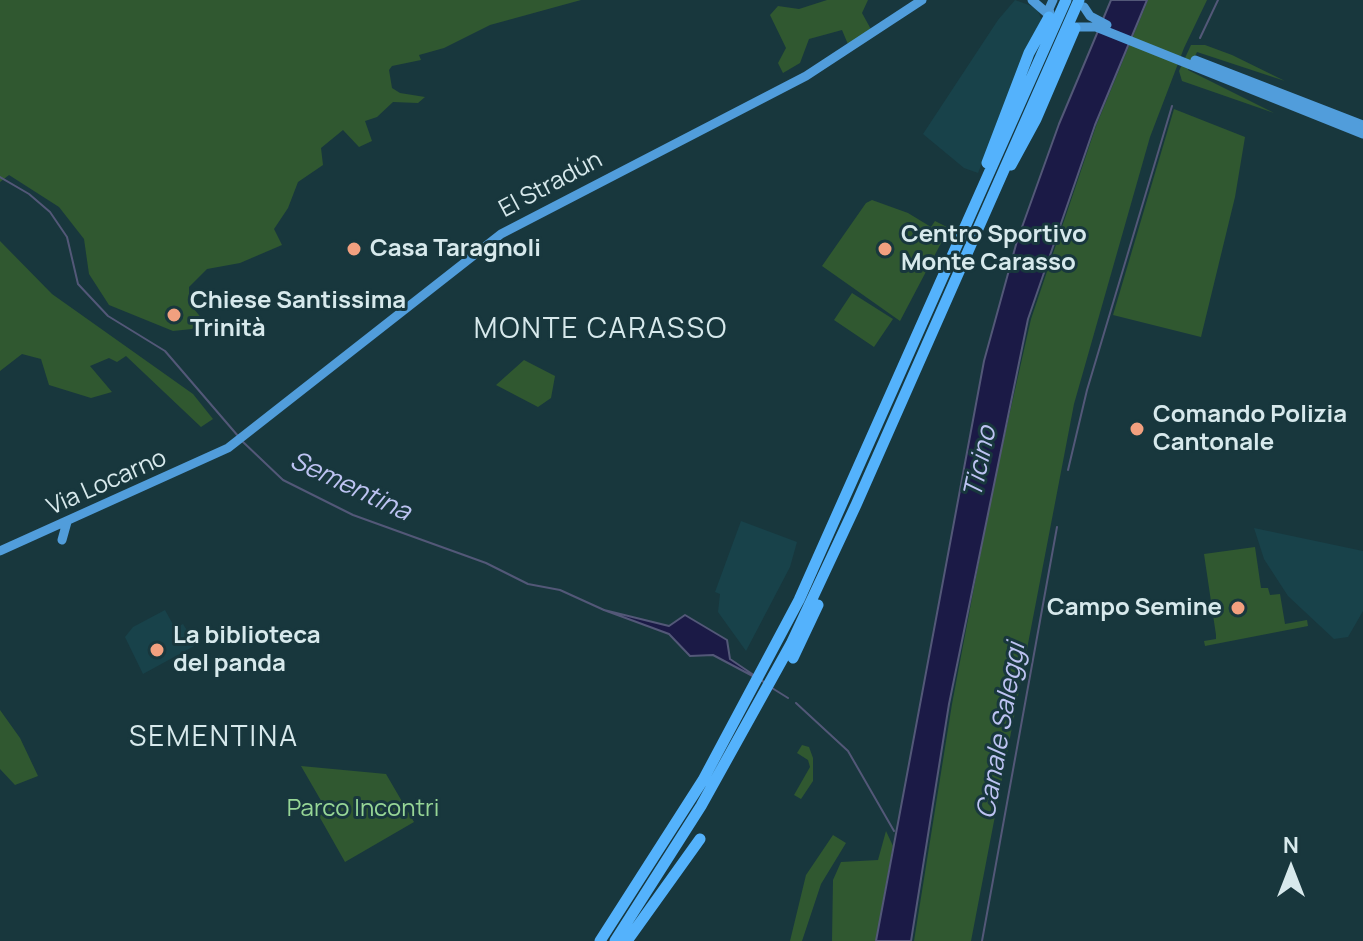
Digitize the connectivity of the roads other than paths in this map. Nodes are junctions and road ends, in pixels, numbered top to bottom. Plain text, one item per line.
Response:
1 (922, 0) edge
2 (1032, 0) edge
3 (1053, 0) edge
4 (1066, 0) edge
5 (1081, 2) edge
6 (1049, 16) junction
7 (1076, 27) junction
8 (1196, 64) junction
9 (1363, 125) edge
10 (1363, 134) edge
11 (988, 203) junction
12 (968, 222) junction
13 (228, 448) joint
14 (859, 499) junction
15 (67, 522) junction
16 (62, 540) dead end
17 (0, 551) edge
18 (793, 658) dead end
19 (768, 675) junction
20 (755, 700) junction
21 (700, 839) dead end
22 (600, 941) edge
23 (615, 941) edge
24 (627, 941) edge

1 - 13 main road, El Stradún
2 - 6 main road
3 - 6 main road
4 - 12 highway
5 - 7 main road
5 - 8 main road
5 - 11 highway
6 - 7 main road
6 - 12 highway
7 - 8 main road
7 - 11 highway
8 - 9 main road
8 - 10 main road
11 - 14 highway
12 - 19 highway
13 - 15 main road, Via Locarno
14 - 18 highway
14 - 19 highway
15 - 16 main road
15 - 17 main road, Via Locarno
19 - 20 highway
20 - 22 highway
20 - 23 highway
21 - 24 highway

